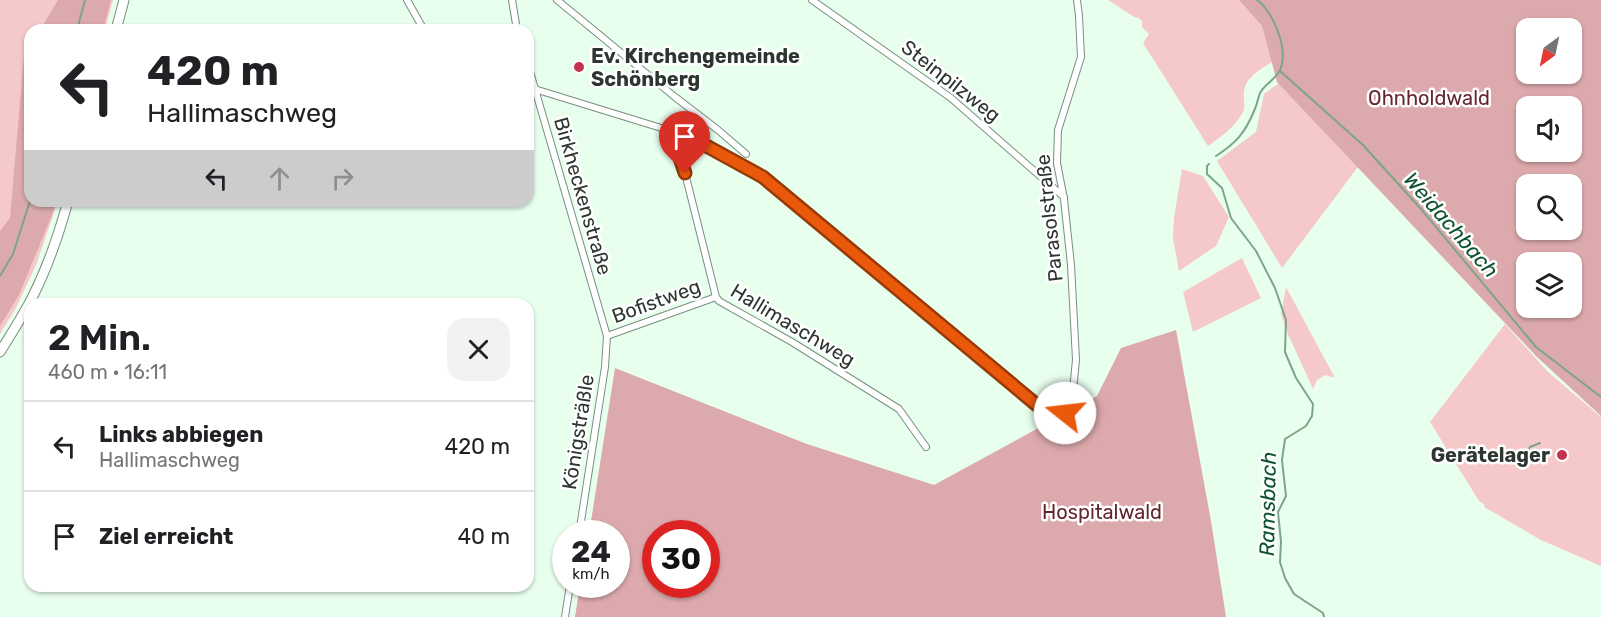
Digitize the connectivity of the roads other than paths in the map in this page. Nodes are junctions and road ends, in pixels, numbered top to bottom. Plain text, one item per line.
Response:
1 (124, 0) edge
2 (407, 0) edge
3 (512, 0) edge
4 (557, 0) edge
5 (812, 0) edge
6 (1077, 0) edge
7 (118, 24) edge
8 (421, 24) edge
9 (516, 24) edge
10 (534, 86) edge
11 (535, 89) junction
12 (671, 131) junction
13 (746, 154) dead end
14 (1064, 197) junction
15 (66, 207) edge
16 (716, 297) junction
17 (31, 298) edge
18 (24, 312) edge
19 (607, 336) junction
20 (0, 352) edge
21 (926, 447) dead end
22 (581, 520) edge
23 (568, 598) edge
24 (565, 617) edge

1 - 7 main road
2 - 8 street
3 - 9 street
4 - 13 street
5 - 14 street, Steinpilzweg
6 - 14 street, Parasolstraße
10 - 11 street, Birkheckenstraße
11 - 12 street
11 - 19 street, Birkheckenstraße
12 - 14 street, Parasolstraße
12 - 16 street, Hallimaschweg
15 - 17 main road
16 - 19 street, Bofistweg
16 - 21 street, Hallimaschweg
18 - 20 main road
19 - 22 street, Königsträßle
23 - 24 street

